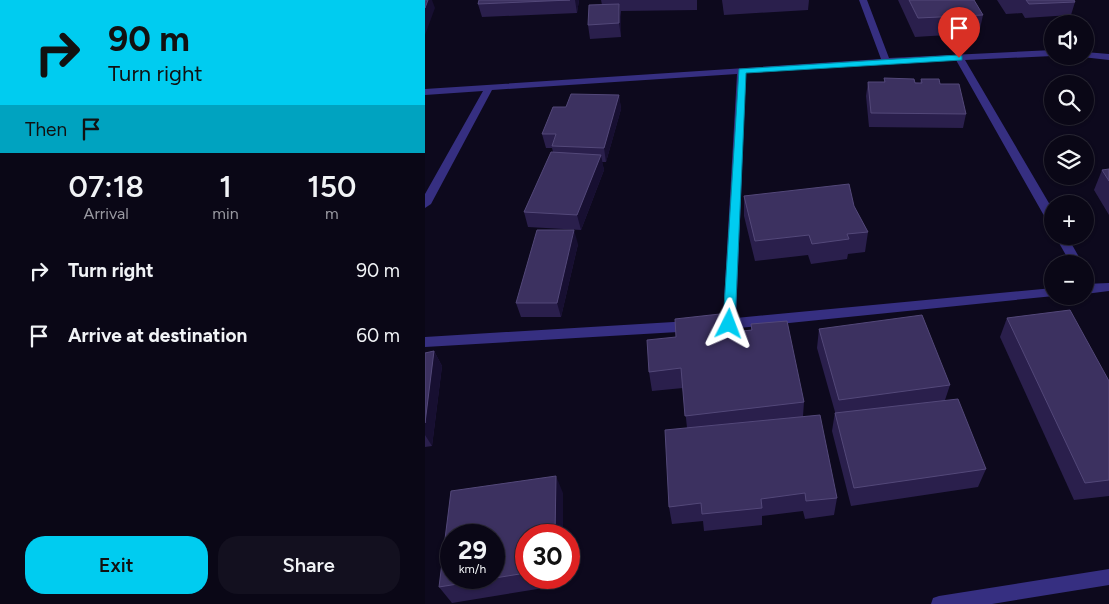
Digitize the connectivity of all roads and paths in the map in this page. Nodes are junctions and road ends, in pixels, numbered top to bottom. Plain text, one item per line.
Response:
1 (863, 0) edge
2 (1044, 53) edge
3 (1094, 56) edge
4 (1109, 57) edge
5 (959, 58) junction
6 (886, 61) junction
7 (742, 71) junction
8 (489, 88) junction
9 (425, 92) edge
10 (425, 204) edge
11 (1044, 205) edge
12 (1094, 286) edge
13 (1109, 287) edge
14 (1044, 293) edge
15 (729, 324) junction
16 (425, 342) edge
17 (1109, 577) edge
18 (939, 604) edge

1 - 6 street
2 - 5 street
3 - 4 street
5 - 6 street
5 - 11 street
6 - 7 street
7 - 8 street
7 - 15 street
8 - 9 street
8 - 10 street
12 - 13 street
14 - 15 street
15 - 16 street
17 - 18 street

